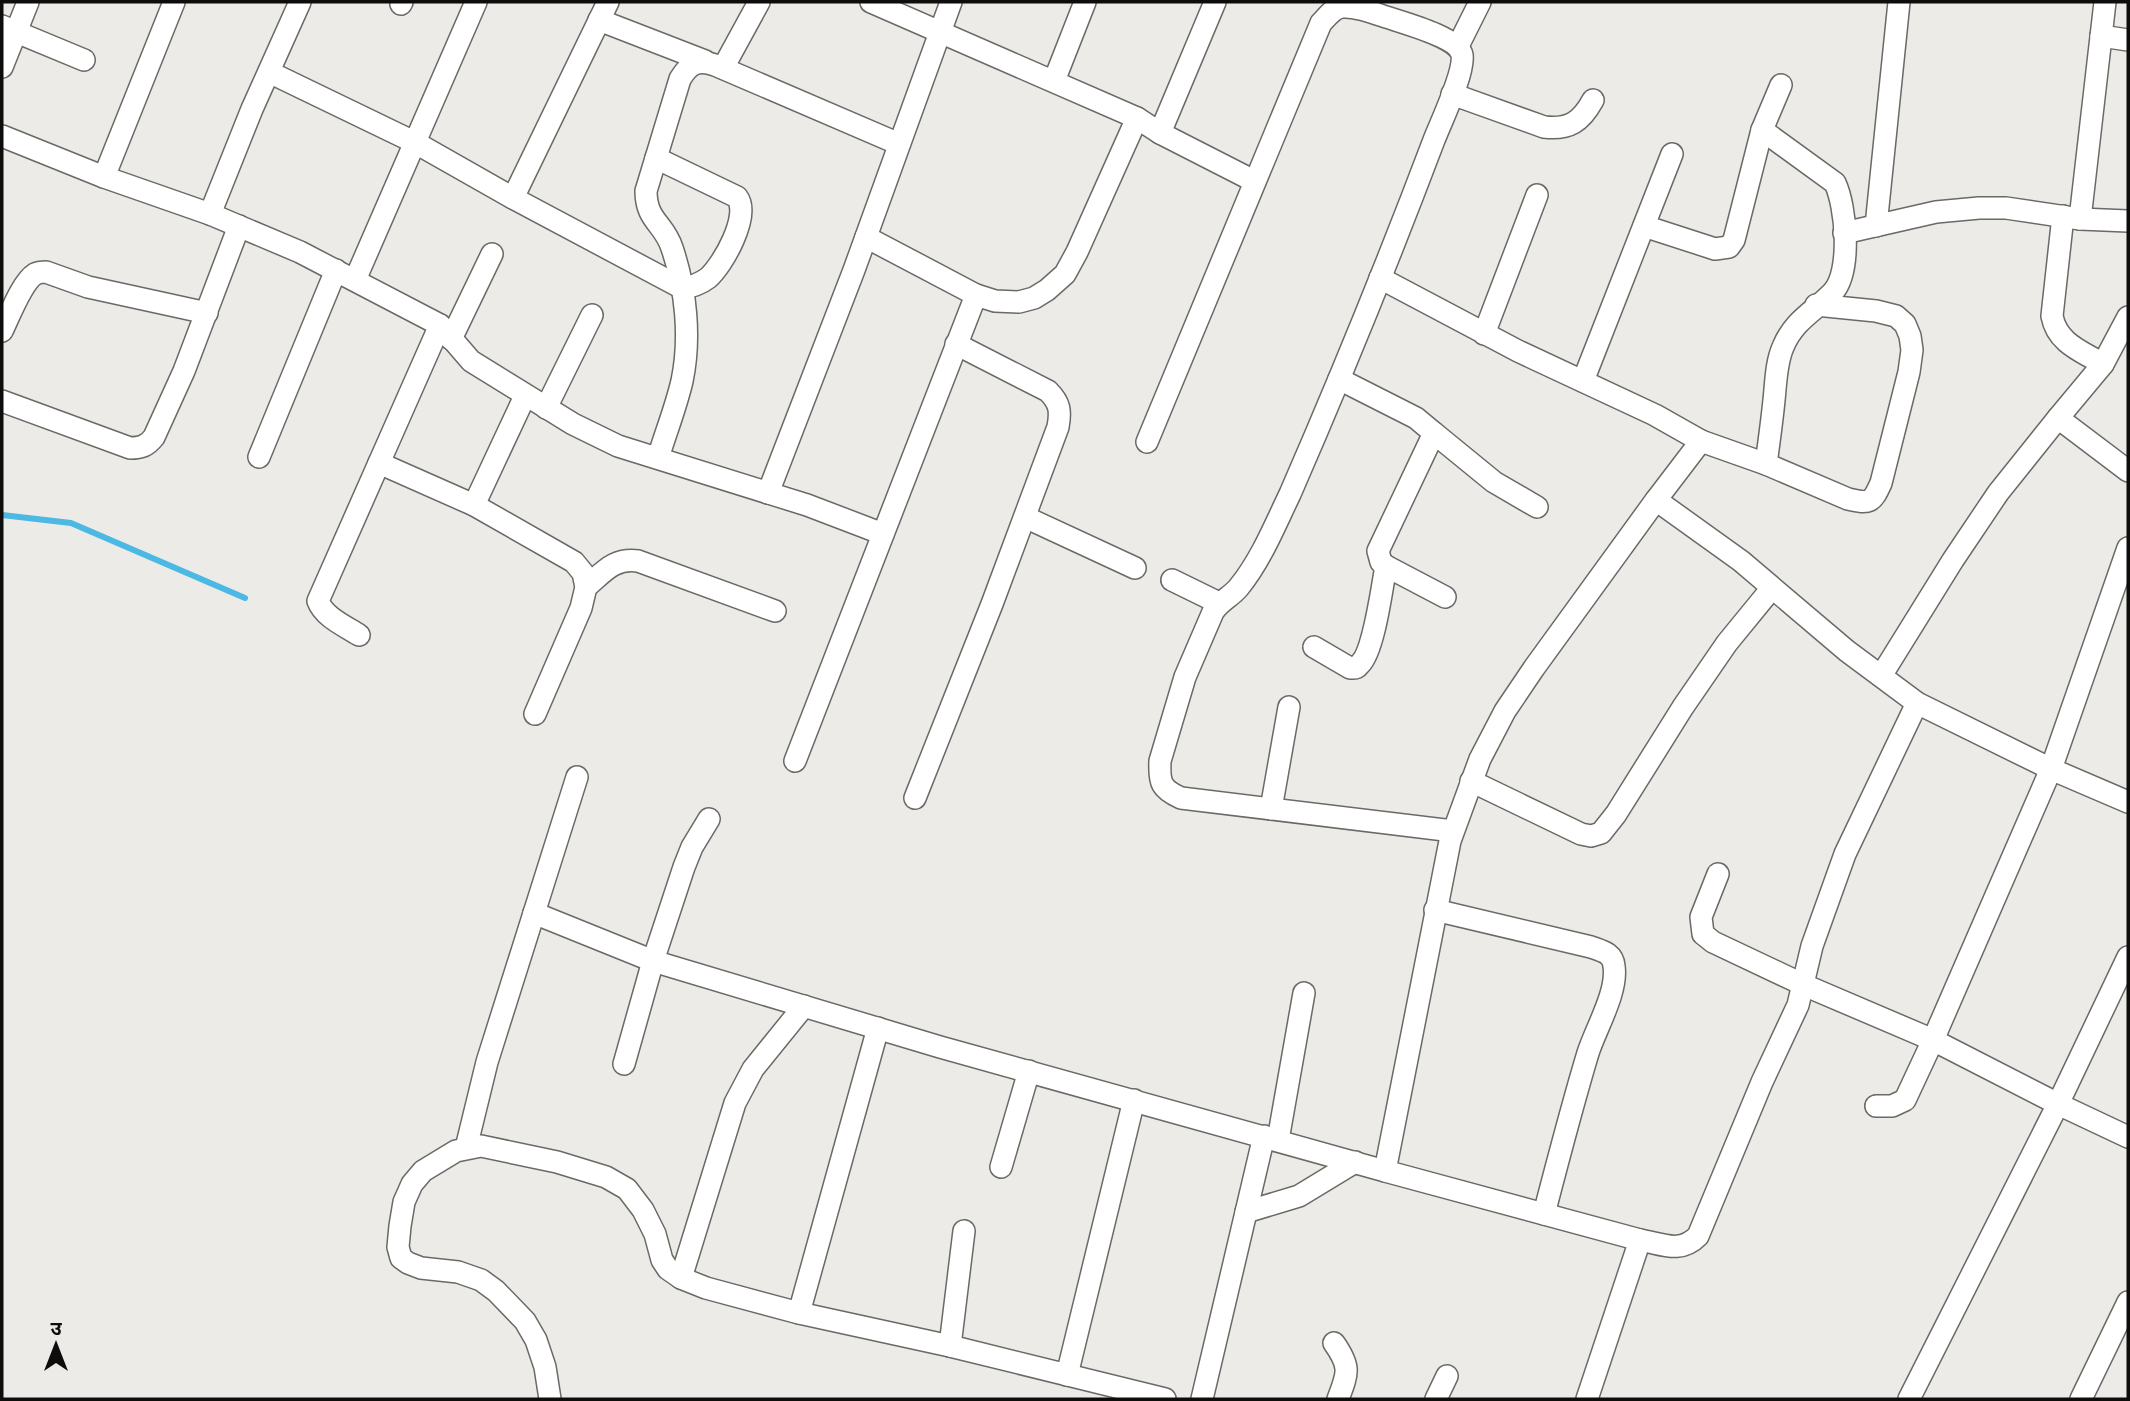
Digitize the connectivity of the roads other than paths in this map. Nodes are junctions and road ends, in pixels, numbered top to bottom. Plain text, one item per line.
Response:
1 (28, 2) edge
2 (174, 2) edge
3 (300, 2) edge
4 (475, 2) edge
5 (759, 2) edge
6 (871, 2) edge
7 (951, 2) edge
8 (1084, 2) edge
9 (1215, 2) edge
10 (1480, 2) edge
11 (1899, 2) edge
12 (2105, 2) edge
13 (1374, 7) edge
14 (603, 11) edge
15 (9, 29) edge
16 (940, 31) junction
17 (2101, 36) junction
18 (2128, 40) edge
19 (1458, 46) junction
20 (84, 60) dead end
21 (714, 65) junction
22 (2, 67) edge
23 (269, 72) junction
24 (1054, 81) junction
25 (1781, 85) dead end
26 (1452, 94) junction
27 (1593, 100) dead end
28 (1137, 118) junction
29 (1762, 130) junction
30 (1160, 133) junction
31 (2, 136) edge
32 (416, 142) junction
33 (899, 144) junction
34 (1672, 153) dead end
35 (656, 158) junction
36 (104, 177) junction
37 (1254, 181) junction
38 (1537, 195) dead end
39 (513, 198) junction
40 (210, 214) junction
41 (2071, 217) junction
42 (2128, 221) edge
43 (239, 226) junction
44 (1644, 226) junction
45 (1876, 226) junction
46 (1844, 233) junction
47 (866, 237) junction
48 (492, 254) dead end
49 (336, 270) junction
50 (1380, 278) junction
51 (355, 280) junction
52 (682, 288) junction
53 (976, 295) junction
54 (1816, 306) junction
55 (207, 313) junction
56 (592, 314) dead end
57 (2128, 317) edge
58 (2, 331) edge
59 (446, 332) junction
60 (1484, 334) junction
61 (956, 344) junction
62 (2103, 364) junction
63 (1339, 379) junction
64 (1583, 382) junction
65 (525, 396) junction
66 (2, 401) edge
67 (546, 408) junction
68 (2057, 418) junction
69 (1434, 433) junction
70 (1701, 441) junction
71 (1147, 442) dead end
72 (259, 457) dead end
73 (659, 458) junction
74 (379, 463) junction
75 (1766, 464) junction
76 (2128, 471) edge
77 (768, 493) junction
78 (1656, 499) junction
79 (474, 505) junction
80 (1537, 507) dead end
81 (1025, 517) junction
82 (883, 534) junction
83 (2128, 548) edge
84 (1386, 566) junction
85 (1135, 568) dead end
86 (1172, 580) dead end
87 (586, 587) junction
88 (1772, 588) junction
89 (1445, 597) dead end
90 (1219, 603) junction
91 (775, 611) dead end
92 (359, 635) dead end
93 (1314, 647) dead end
94 (1881, 676) junction
95 (1917, 703) junction
96 (1289, 707) dead end
97 (535, 714) dead end
98 (795, 761) dead end
99 (2051, 769) junction
100 (577, 777) dead end
101 (1471, 781) junction
102 (915, 798) dead end
103 (2128, 802) edge
104 (1271, 809) junction
105 (709, 819) dead end
106 (1449, 844) junction
107 (1718, 874) dead end
108 (1435, 910) junction
109 (534, 913) junction
110 (2128, 957) edge
111 (653, 961) junction
112 (1804, 985) junction
113 (1304, 993) dead end
114 (804, 1006) junction
115 (878, 1028) junction
116 (1933, 1040) junction
117 (624, 1064) dead end
118 (1029, 1071) junction
119 (1134, 1100) junction
120 (2057, 1104) junction
121 (1876, 1106) dead end
122 (2128, 1137) edge
123 (1271, 1138) junction
124 (466, 1148) junction
125 (1355, 1162) junction
126 (1001, 1167) dead end
127 (1385, 1171) junction
128 (1246, 1212) junction
129 (1544, 1214) junction
130 (964, 1231) dead end
131 (1640, 1240) junction
132 (681, 1278) junction
133 (2128, 1302) edge
134 (799, 1313) junction
135 (1334, 1343) dead end
136 (950, 1346) junction
137 (1067, 1375) junction
138 (1447, 1376) dead end
139 (550, 1399) edge
140 (1165, 1399) edge
141 (1202, 1399) edge
142 (1338, 1399) edge
143 (1436, 1399) edge
144 (1587, 1399) edge
145 (1909, 1399) edge
146 (2081, 1399) edge

1 - 15 street
2 - 36 street
3 - 23 street
4 - 32 street
5 - 21 street
6 - 16 street
7 - 16 street
8 - 24 street
9 - 30 street
10 - 19 street
11 - 45 street
12 - 17 street
13 - 19 street
13 - 37 street
14 - 21 street
14 - 39 street
15 - 20 street
15 - 22 street
16 - 24 street
16 - 33 street
17 - 18 street
17 - 41 street
19 - 26 street
21 - 33 street
21 - 35 street
23 - 32 street
23 - 40 street
24 - 28 street
25 - 29 street
26 - 27 street
26 - 50 street
28 - 30 street
28 - 53 street
29 - 44 street
29 - 46 street
30 - 37 street
31 - 36 street
32 - 39 street
32 - 51 street
33 - 47 street
34 - 44 street
35 - 52 street
35 - 52 street
36 - 40 street
37 - 71 street
38 - 60 street
39 - 52 street
40 - 43 street
41 - 42 street
41 - 45 street
41 - 62 street
43 - 49 street
43 - 55 street
44 - 64 street
45 - 46 street
46 - 54 street
47 - 53 street
47 - 77 street
48 - 59 street
49 - 51 street
49 - 72 street
50 - 60 street
50 - 63 street
51 - 59 street
52 - 73 street
53 - 61 street
54 - 75 street
54 - 75 street
55 - 58 street
55 - 66 street
56 - 67 street
57 - 62 street
59 - 65 street
59 - 74 street
60 - 64 street
61 - 81 street
61 - 82 street
62 - 68 street
63 - 69 street
63 - 90 street
64 - 70 street
65 - 67 street
65 - 79 street
67 - 73 street
68 - 76 street
68 - 94 street
69 - 80 street
69 - 84 street
70 - 75 street
70 - 78 street
73 - 77 street
74 - 79 street
74 - 92 street
77 - 82 street
78 - 88 street
78 - 101 street
79 - 87 street
81 - 85 street
81 - 102 street
82 - 98 street
83 - 99 street
84 - 89 street
84 - 93 street
86 - 90 street
87 - 91 street
87 - 97 street
88 - 94 street
88 - 101 street
90 - 104 street
94 - 95 street
95 - 99 street
95 - 112 street
96 - 104 street
99 - 103 street
99 - 116 street
100 - 109 street
101 - 106 street
104 - 106 street
105 - 111 street
106 - 108 street
107 - 112 street
108 - 127 street
108 - 129 street
109 - 111 street
109 - 124 street
110 - 120 street
111 - 114 street
111 - 117 street
112 - 116 street
112 - 131 street
113 - 123 street
114 - 115 street
114 - 132 street
115 - 118 street
115 - 134 street
116 - 120 street
116 - 121 street
118 - 119 street
118 - 126 street
119 - 123 street
119 - 137 street
120 - 122 street
120 - 145 street
123 - 125 street
123 - 128 street
124 - 132 street
124 - 139 street
125 - 127 street
125 - 128 street
127 - 129 street
128 - 141 street
129 - 131 street
130 - 136 street
131 - 144 street
132 - 134 street
133 - 146 street
134 - 136 street
135 - 142 street
136 - 137 street
137 - 140 street
138 - 143 street

